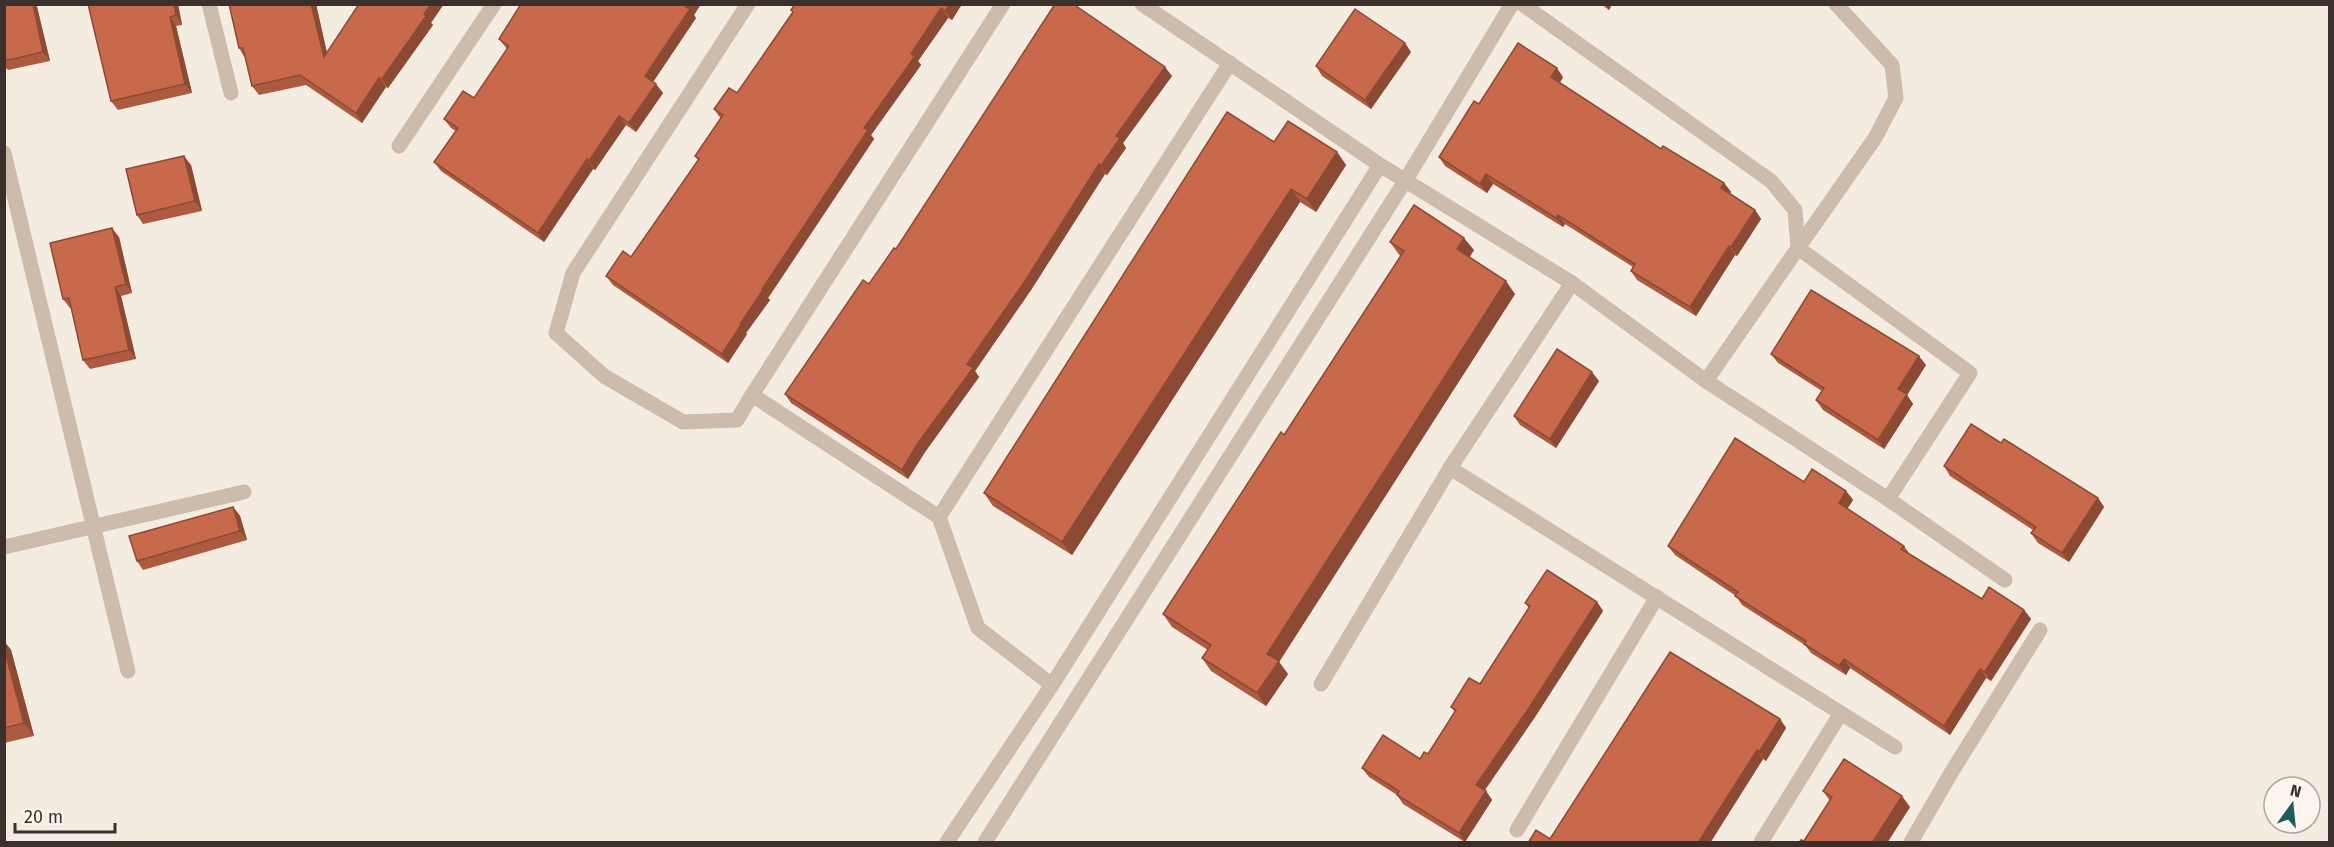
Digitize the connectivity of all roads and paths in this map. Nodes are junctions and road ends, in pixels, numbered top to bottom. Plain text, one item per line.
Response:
1 (209, 4) edge
2 (494, 4) edge
3 (748, 4) edge
4 (1003, 4) edge
5 (1142, 4) edge
6 (1512, 4) edge
7 (1522, 4) edge
8 (1836, 4) edge
9 (1230, 63) junction
10 (231, 93) dead end
11 (399, 146) dead end
12 (4, 153) edge
13 (1380, 165) junction
14 (1405, 181) junction
15 (1798, 248) junction
16 (1572, 283) junction
17 (1706, 381) junction
18 (752, 395) junction
19 (1450, 468) junction
20 (244, 492) dead end
21 (1888, 499) junction
22 (939, 517) junction
23 (94, 526) junction
24 (4, 547) edge
25 (2005, 580) dead end
26 (1657, 597) junction
27 (2040, 630) dead end
28 (128, 671) dead end
29 (1321, 684) dead end
30 (1052, 685) junction
31 (1841, 713) junction
32 (1895, 747) dead end
33 (1517, 830) dead end
34 (947, 843) edge
35 (985, 843) edge
36 (1761, 843) edge
37 (1911, 843) edge

1 - 10 street
2 - 11 street
3 - 18 street
4 - 18 street
5 - 9 street
6 - 14 street
7 - 15 street
8 - 15 street
9 - 13 street
9 - 22 street
12 - 23 street
13 - 14 street
13 - 30 street
14 - 16 street
14 - 35 street
15 - 17 street
15 - 21 street
16 - 17 street
16 - 19 street
17 - 21 street
18 - 22 street
19 - 26 street
19 - 29 street
20 - 23 street
21 - 25 street
22 - 30 street
23 - 24 street
23 - 28 street
26 - 31 street
26 - 33 street
27 - 37 street
30 - 34 street
31 - 32 street
31 - 36 street

